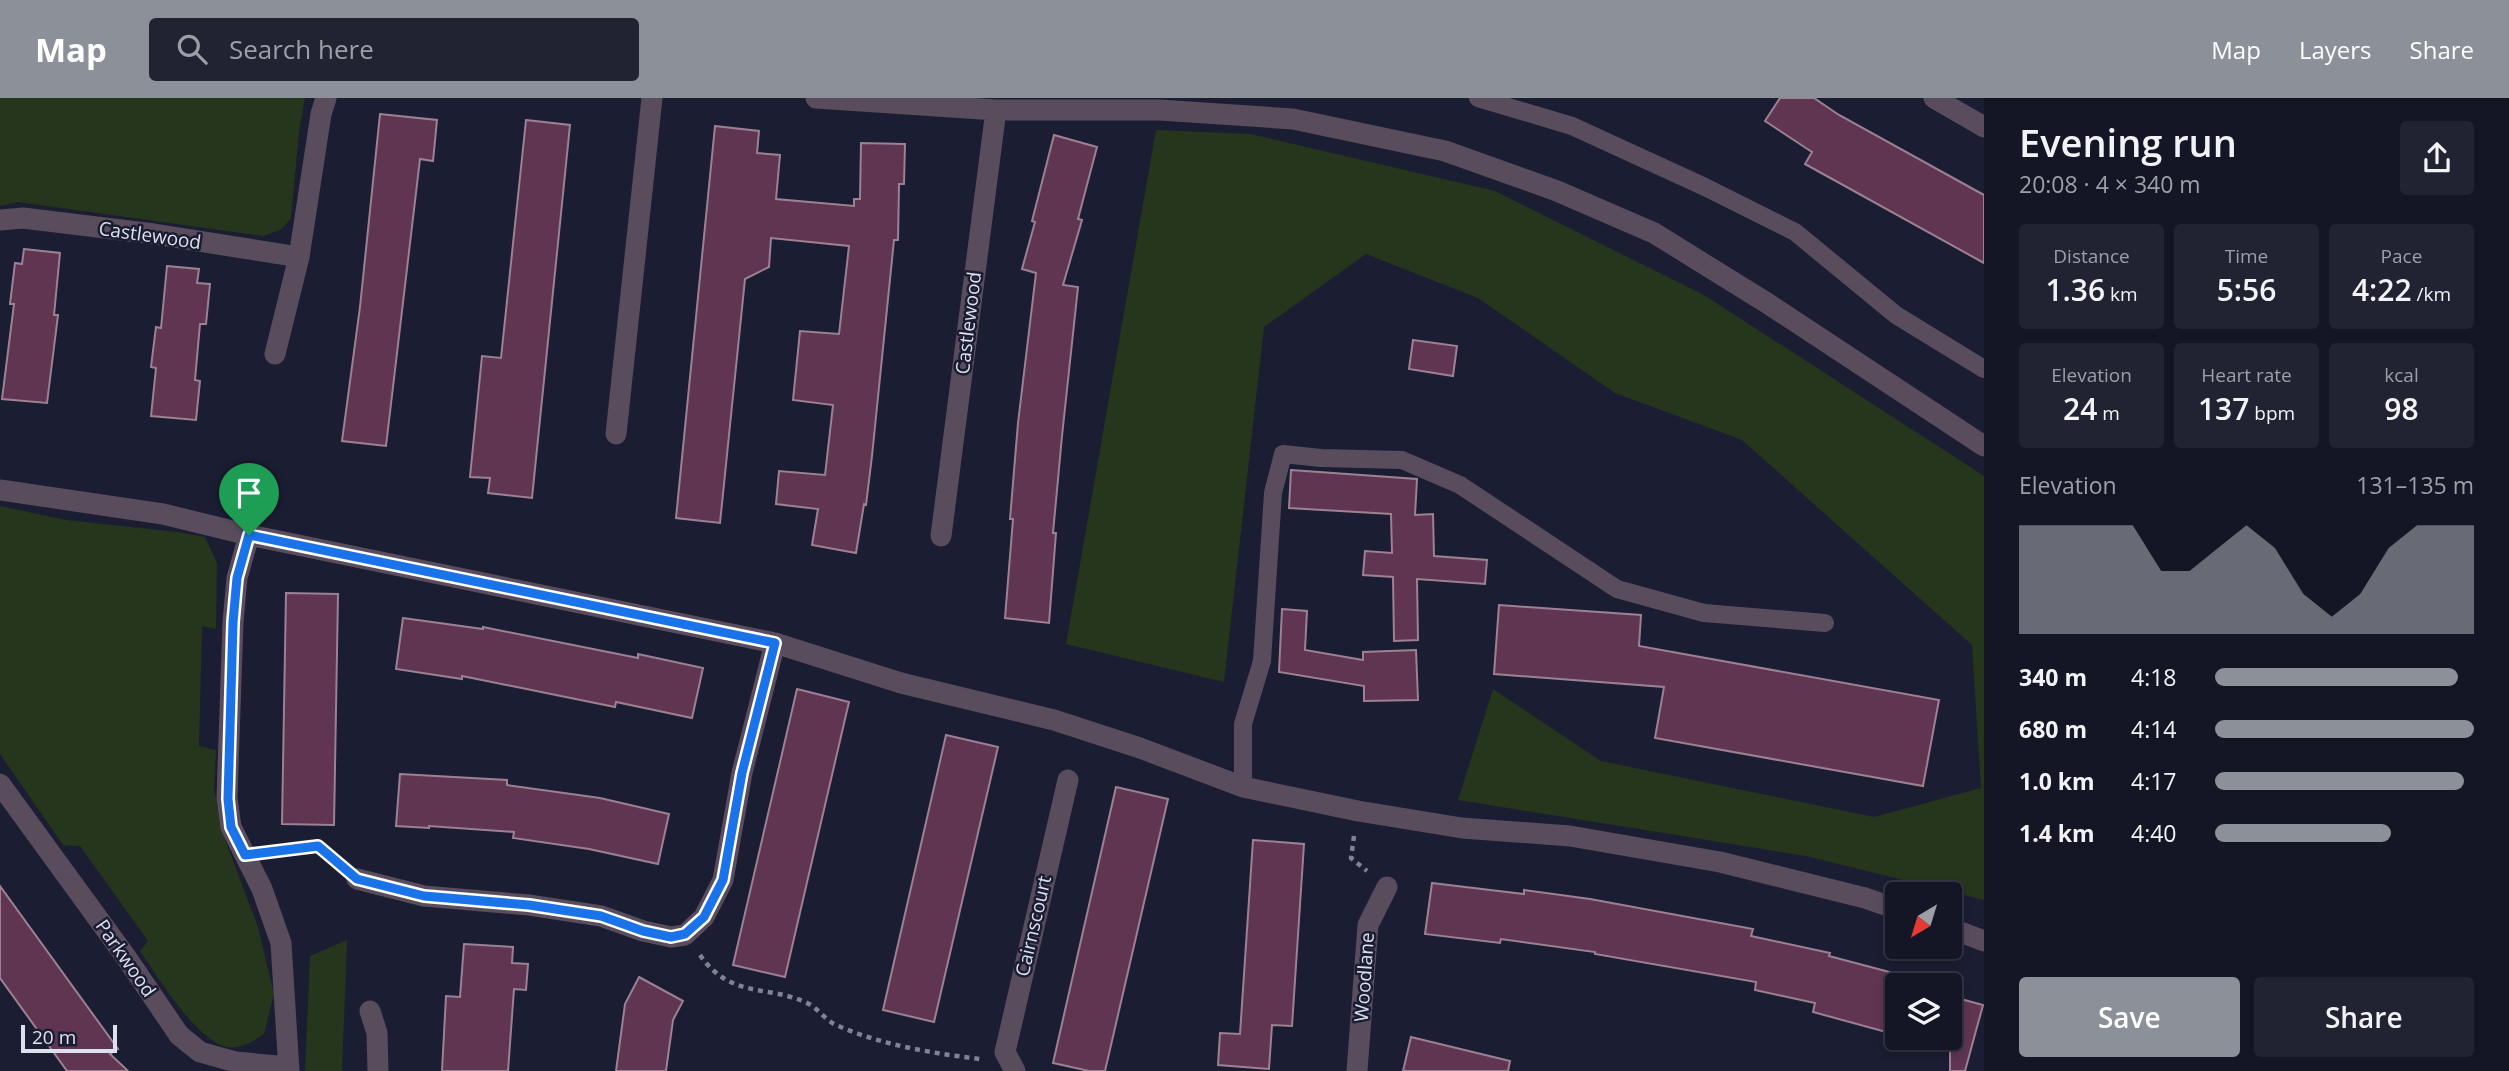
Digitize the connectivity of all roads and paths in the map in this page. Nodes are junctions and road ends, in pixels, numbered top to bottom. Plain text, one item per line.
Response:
1 (326, 98) edge
2 (652, 98) edge
3 (816, 98) edge
4 (1478, 98) edge
5 (1934, 98) edge
6 (996, 110) junction
7 (1984, 127) edge
8 (0, 220) edge
9 (299, 257) junction
10 (275, 354) dead end
11 (1984, 369) edge
12 (616, 434) dead end
13 (1984, 446) edge
14 (0, 490) edge
15 (249, 535) junction
16 (941, 536) dead end
17 (1825, 623) dead end
18 (775, 643) junction
19 (1068, 780) dead end
20 (0, 784) edge
21 (1243, 787) junction
22 (1358, 811) junction
23 (245, 855) junction
24 (357, 879) joint
25 (1387, 887) joint
26 (1885, 905) edge
27 (1962, 933) edge
28 (685, 934) junction
29 (1984, 941) edge
30 (370, 1011) dead end
31 (1011, 1064) edge
32 (289, 1069) edge
33 (379, 1071) edge
34 (1357, 1071) edge

1 - 9 street
2 - 12 street
3 - 6 street
4 - 11 lane
5 - 7 street
6 - 13 street
6 - 16 street, Castlewood
8 - 9 street, Castlewood
9 - 10 street
14 - 15 street
15 - 18 street
15 - 23 street
17 - 21 lane
18 - 21 street
18 - 28 street
19 - 31 street, Cairnscourt
20 - 32 street, Parkwood
21 - 22 street
22 - 25 path
22 - 26 street
23 - 24 path
23 - 32 street
24 - 28 street
25 - 34 street, Woodlane
27 - 29 street
28 - 31 path
30 - 33 street

